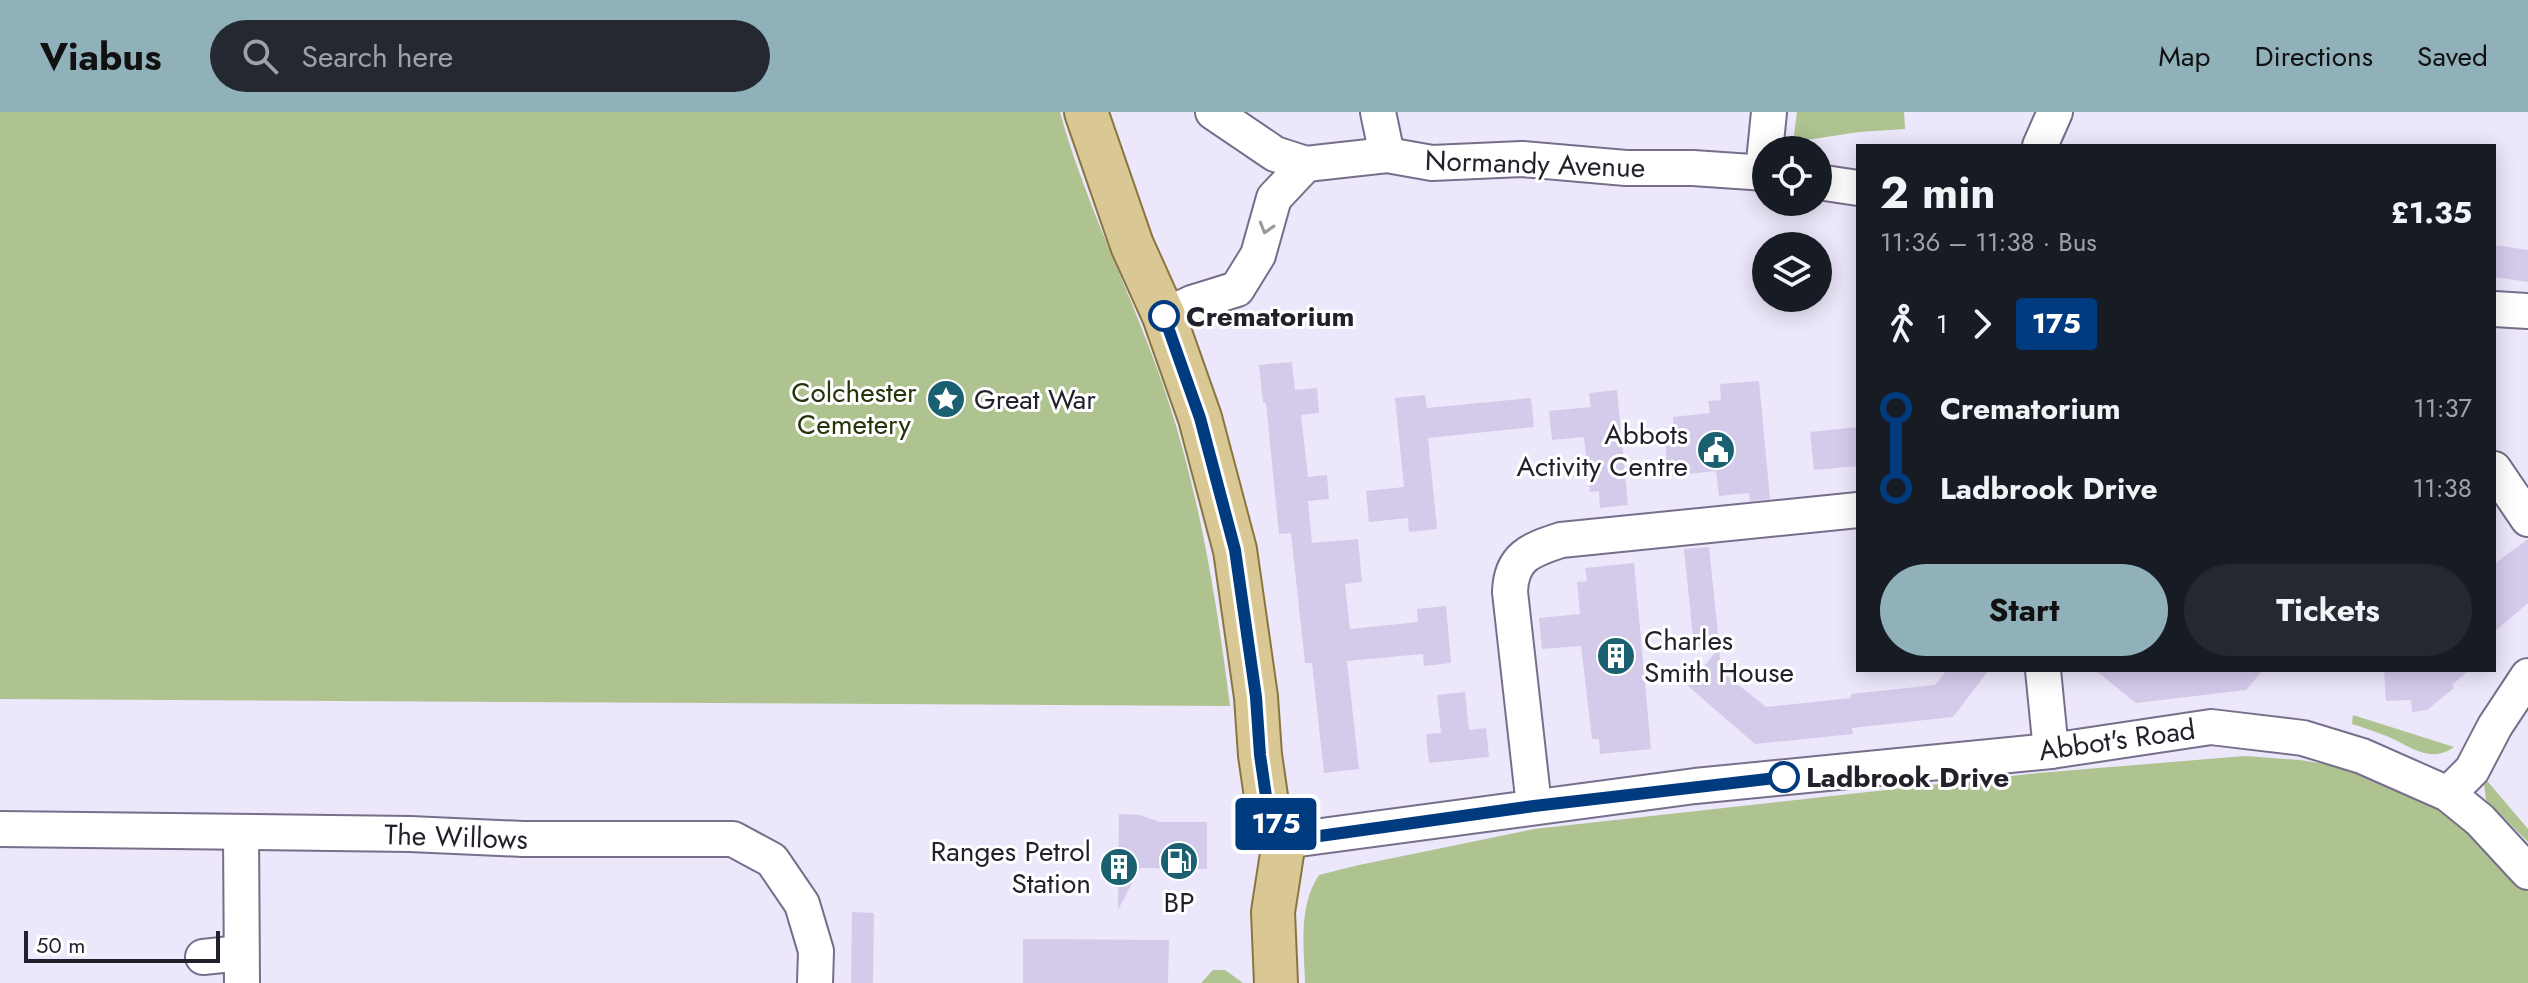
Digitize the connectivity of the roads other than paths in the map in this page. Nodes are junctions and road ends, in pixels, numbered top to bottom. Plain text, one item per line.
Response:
1 (1213, 112) edge
2 (1378, 112) edge
3 (1769, 112) edge
4 (2055, 112) edge
5 (1092, 116) edge
6 (1767, 136) edge
7 (2041, 144) edge
8 (1387, 155) junction
9 (1306, 164) junction
10 (1752, 171) edge
11 (1832, 184) edge
12 (1856, 188) edge
13 (2496, 309) edge
14 (2528, 311) edge
15 (1164, 316) junction
16 (2496, 472) edge
17 (1856, 510) edge
18 (2528, 519) edge
19 (2043, 672) edge
20 (2528, 676) edge
21 (2051, 751) junction
22 (2448, 794) junction
23 (1534, 806) junction
24 (0, 829) edge
25 (241, 832) junction
26 (1284, 841) junction
27 (2528, 872) edge
28 (203, 957) dead end
29 (241, 968) edge
30 (815, 983) edge
31 (1276, 983) edge

1 - 9 street, Normandy Avenue
2 - 8 street
3 - 6 street
4 - 7 street
5 - 15 main road
8 - 9 street, Normandy Avenue
8 - 10 street, Normandy Avenue
9 -> 15 street
11 - 12 street
13 - 14 street
15 - 26 main road
16 - 18 street
17 - 23 street
19 - 21 street
20 - 22 street
21 - 22 street, Abbot's Road
21 - 23 street, Abbot's Road
22 - 27 street, Abbot's Road
23 - 26 street, Abbot's Road
24 - 25 street, The Willows
25 - 29 street
25 - 30 street, The Willows
26 - 31 main road
28 - 29 street

